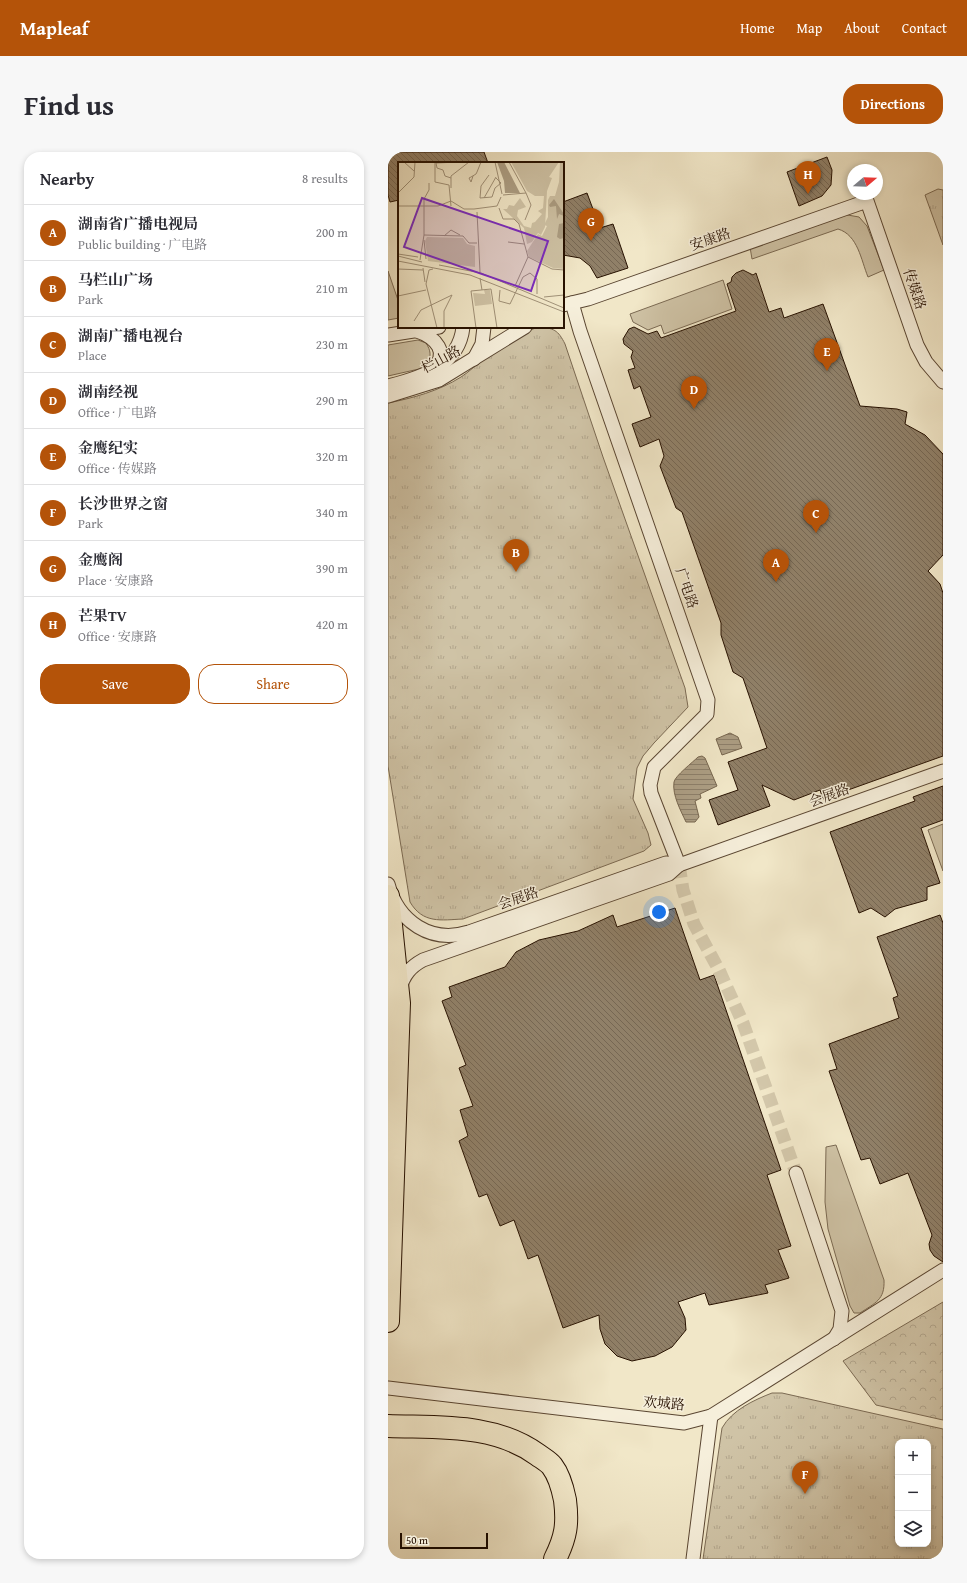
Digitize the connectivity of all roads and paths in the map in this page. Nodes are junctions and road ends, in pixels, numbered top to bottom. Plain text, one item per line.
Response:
1 (867, 201) joint
2 (568, 304) edge
3 (434, 328) edge
4 (462, 328) edge
5 (484, 328) edge
6 (523, 328) edge
7 (417, 331) junction
8 (388, 335) edge
9 (473, 360) junction
10 (431, 370) junction
11 (943, 382) edge
12 (388, 386) edge
13 (388, 396) edge
14 (943, 771) edge
15 (680, 865) junction
16 (388, 884) edge
17 (388, 896) edge
18 (399, 992) junction
19 (796, 1173) tunnel mouth
20 (943, 1270) edge
21 (388, 1321) edge
22 (834, 1339) junction
23 (388, 1388) edge
24 (712, 1416) junction
25 (388, 1426) edge
26 (555, 1559) edge
27 (693, 1559) edge

1 - 2 street, 安康路
1 - 11 street, 传媒路
2 - 15 street, 广电路
3 - 7 street
4 - 10 street, 栏山路
5 - 9 street
6 - 9 street, 栏山路
7 - 8 street
7 - 10 street
9 - 13 street, 栏山路
10 - 12 street, 栏山路
14 - 15 street, 会展路
15 - 16 street, 会展路
15 - 18 street, 会展路
17 - 18 highway
18 - 21 highway
19 - 22 street
20 - 22 street, 欢城路
22 - 24 street, 欢城路
23 - 24 street, 欢城路
24 - 27 street
25 - 26 highway

